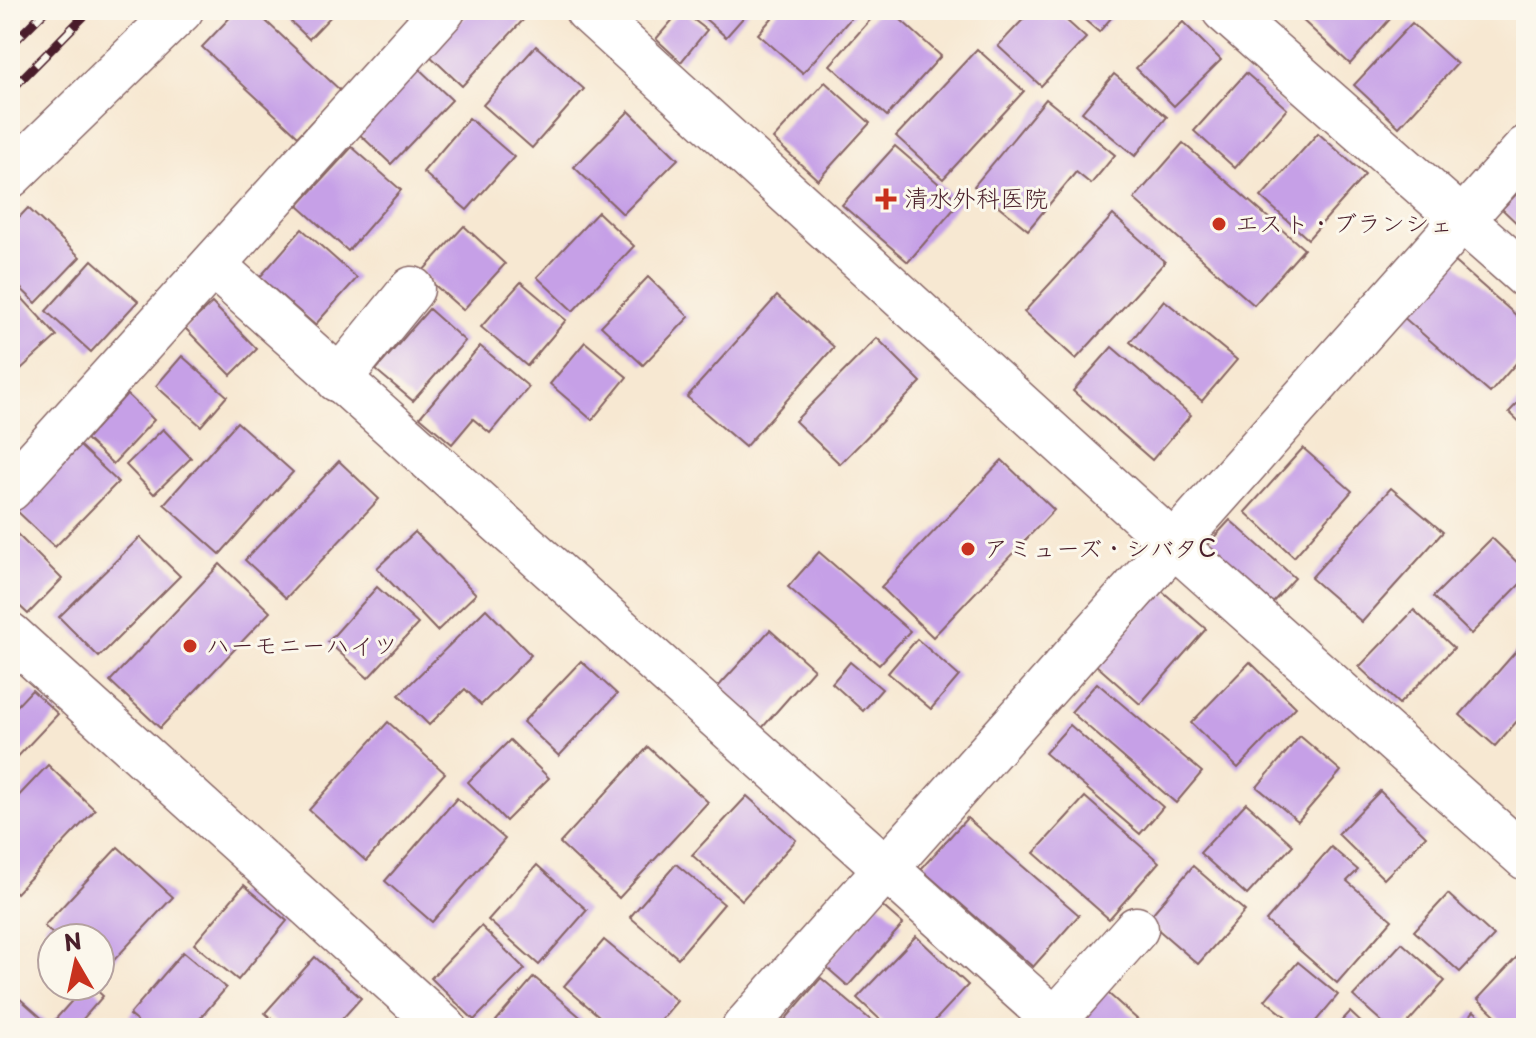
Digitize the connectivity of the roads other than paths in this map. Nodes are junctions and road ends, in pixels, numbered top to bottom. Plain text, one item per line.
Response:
1 (181, 10) edge
2 (443, 10) edge
3 (587, 10) edge
4 (1224, 10) edge
5 (1526, 148) edge
6 (10, 176) edge
7 (1463, 219) junction
8 (213, 265) junction
9 (1526, 276) edge
10 (412, 289) dead end
11 (338, 380) junction
12 (10, 489) edge
13 (1173, 544) junction
14 (10, 635) edge
15 (1526, 858) edge
16 (886, 869) junction
17 (1136, 929) dead end
18 (1059, 1024) edge
19 (748, 1027) edge
20 (444, 1028) edge

1 - 6 street
2 - 8 street
3 - 13 street
4 - 7 street
5 - 7 street
7 - 9 street
7 - 13 street
8 - 11 street
8 - 12 street
10 - 11 street
11 - 16 street
13 - 15 street
13 - 16 street
14 - 20 street
16 - 18 street
16 - 19 street
17 - 18 street

